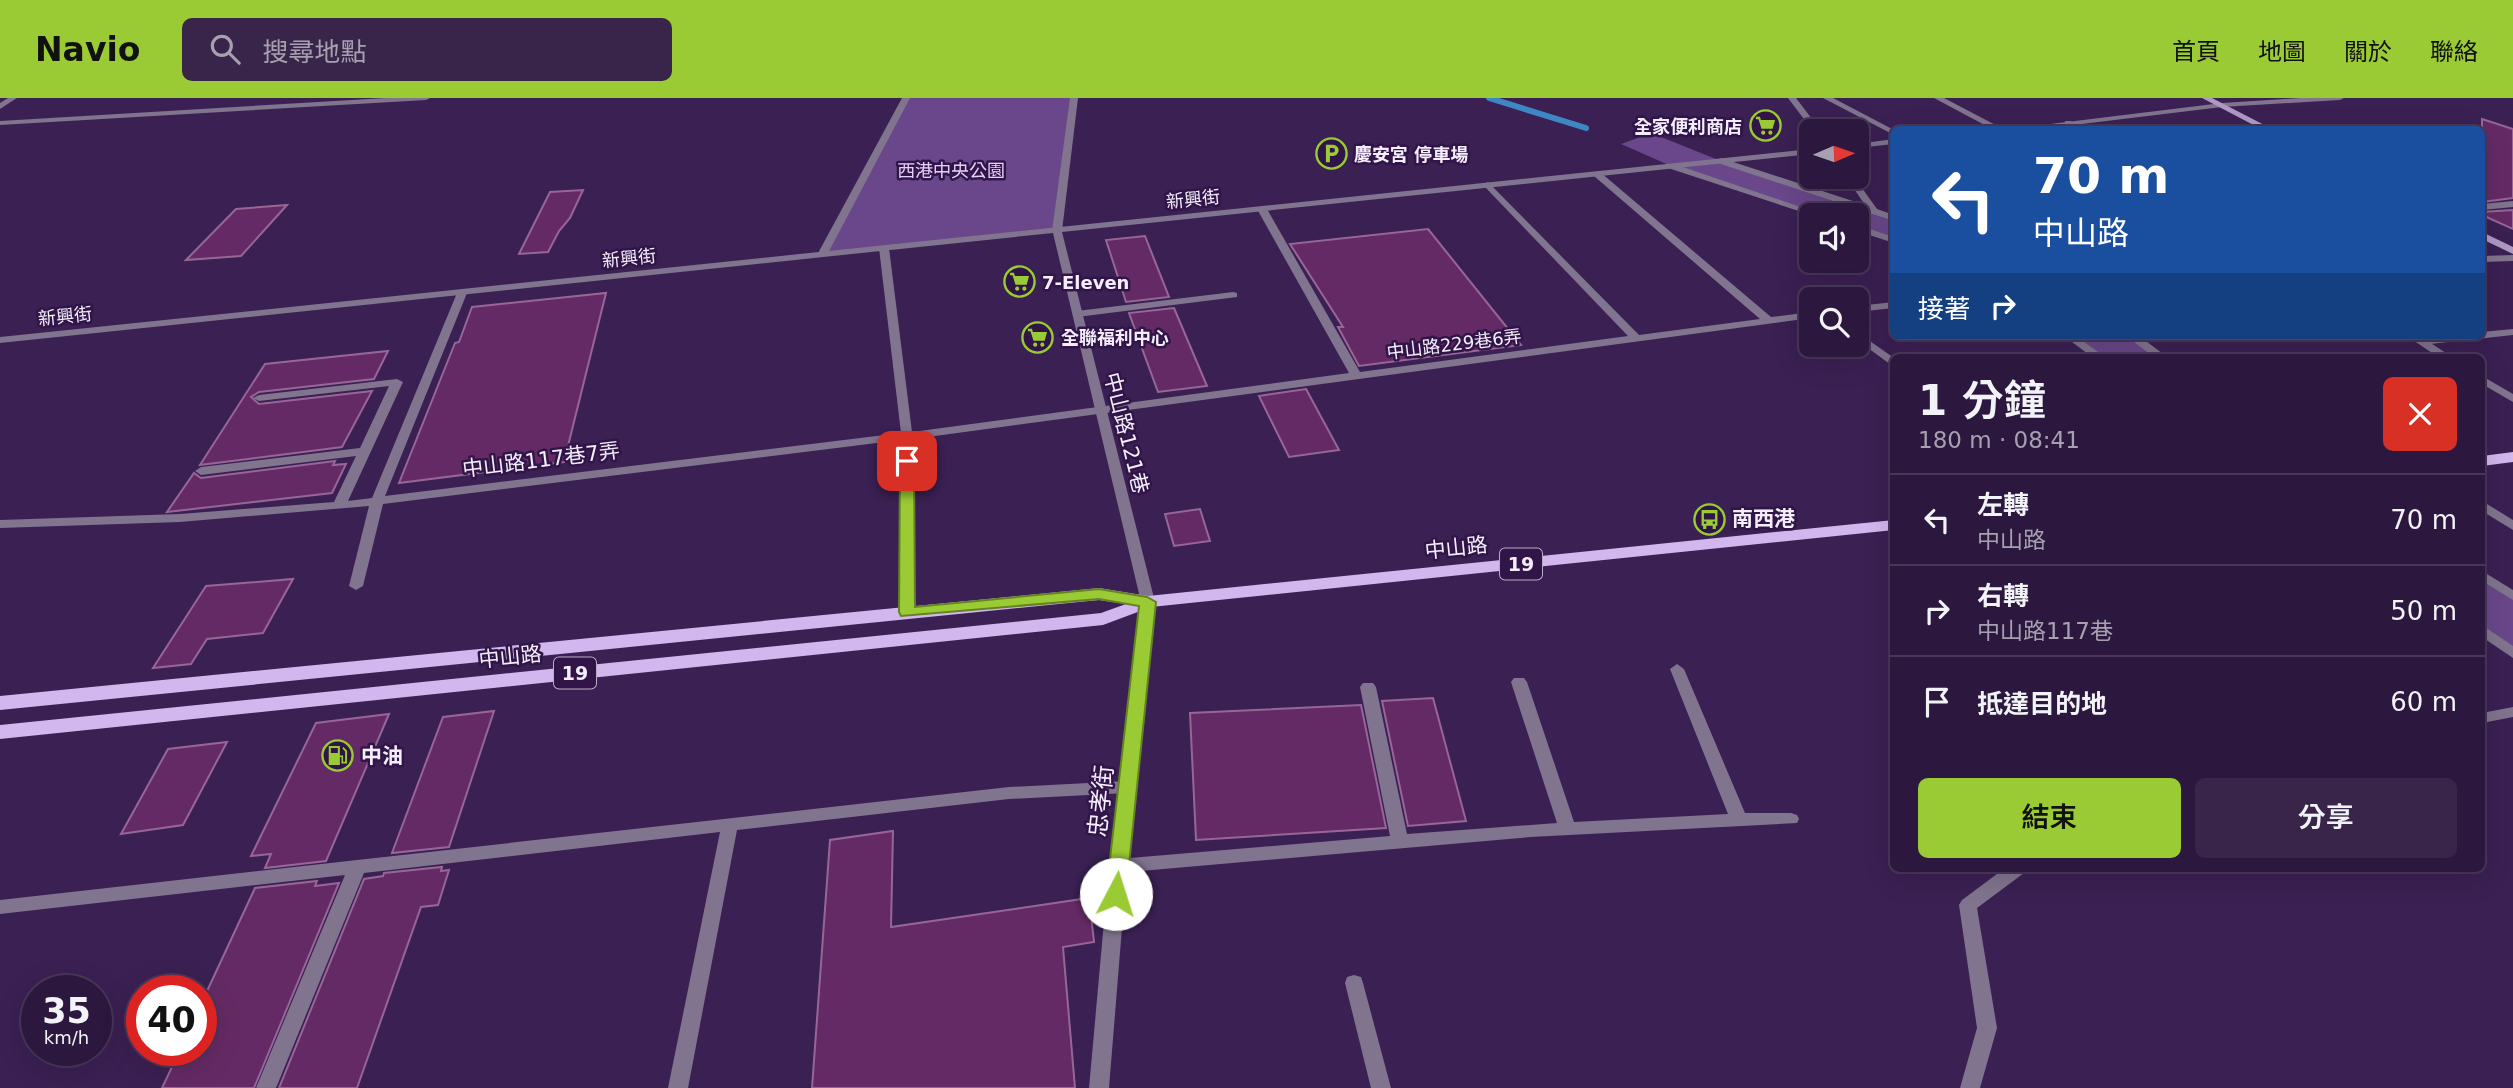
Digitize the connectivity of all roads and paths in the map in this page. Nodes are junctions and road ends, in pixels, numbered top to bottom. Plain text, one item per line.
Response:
1 (13, 98) edge
2 (426, 98) edge
3 (906, 98) edge
4 (1074, 98) edge
5 (1792, 98) edge
6 (1827, 98) edge
7 (1938, 98) edge
8 (2206, 98) edge
9 (2324, 98) edge
10 (2340, 98) edge
11 (2222, 105) junction
12 (0, 107) edge
13 (1808, 119) edge
14 (2068, 122) junction
15 (0, 123) edge
16 (1995, 126) edge
17 (2036, 126) edge
18 (2074, 126) edge
19 (2262, 126) edge
20 (1890, 131) edge
21 (1890, 142) edge
22 (1869, 144) edge
23 (1799, 152) edge
24 (1721, 161) junction
25 (1671, 166) junction
26 (1597, 174) junction
27 (1488, 186) junction
28 (1858, 189) edge
29 (2513, 204) edge
30 (2485, 207) edge
31 (1799, 208) edge
32 (1262, 209) junction
33 (1874, 212) junction
34 (1890, 217) edge
35 (1057, 231) junction
36 (1869, 232) edge
37 (2485, 237) edge
38 (1890, 239) edge
39 (884, 248) junction
40 (2513, 251) edge
41 (822, 255) junction
42 (2513, 258) edge
43 (2485, 259) edge
44 (463, 293) junction
45 (1233, 295) dead end
46 (1890, 305) edge
47 (1869, 308) edge
48 (1077, 314) junction
49 (1799, 317) edge
50 (1769, 321) junction
51 (2513, 332) edge
52 (2485, 335) edge
53 (1636, 338) junction
54 (0, 340) edge
55 (2075, 340) edge
56 (2137, 340) edge
57 (2418, 340) edge
58 (1869, 344) edge
59 (2095, 354) edge
60 (2157, 354) edge
61 (2441, 354) edge
62 (1890, 361) edge
63 (1355, 374) junction
64 (2485, 381) edge
65 (259, 398) dead end
66 (2513, 399) edge
67 (1101, 410) junction
68 (907, 436) junction
69 (364, 451) junction
70 (2513, 457) edge
71 (2485, 461) edge
72 (201, 471) dead end
73 (377, 501) junction
74 (339, 506) junction
75 (2485, 507) edge
76 (0, 524) edge
77 (1890, 526) edge
78 (2513, 526) edge
79 (2485, 577) edge
80 (356, 586) dead end
81 (2513, 596) edge
82 (1147, 602) junction
83 (907, 612) junction
84 (2485, 632) edge
85 (2513, 653) edge
86 (330, 669) junction
87 (1677, 669) dead end
88 (1519, 682) dead end
89 (1368, 687) dead end
90 (313, 699) junction
91 (0, 703) edge
92 (2513, 712) edge
93 (2485, 717) edge
94 (0, 732) edge
95 (1127, 787) junction
96 (1739, 819) junction
97 (1791, 819) dead end
98 (730, 823) junction
99 (1568, 829) junction
100 (1400, 841) junction
101 (358, 865) junction
102 (1118, 866) junction
103 (2013, 872) edge
104 (0, 907) edge
105 (1354, 984) dead end
106 (266, 1088) edge
107 (678, 1088) edge
108 (1099, 1088) edge
109 (1381, 1088) edge
110 (1970, 1088) edge

1 - 12 street
2 - 15 street
3 - 41 street
4 - 35 street
5 - 13 street
6 - 20 street
7 - 16 street
8 - 11 main road
9 - 10 street
9 - 11 street
11 - 14 street
11 - 19 main road
14 - 17 street
14 - 18 street
21 - 22 street
23 - 24 street, 新興街
24 - 25 street, 新興街
24 - 33 street
25 - 26 street, 新興街
25 - 31 street
26 - 27 street, 新興街
26 - 50 street
27 - 32 street, 新興街
27 - 53 street
28 - 33 street
29 - 30 street
32 - 35 street, 新興街
32 - 63 street
33 - 34 street
35 - 39 street, 新興街
35 - 48 street, 中山路121巷
36 - 38 street
37 - 40 main road
39 - 41 street, 新興街
39 - 68 street
41 - 44 street, 新興街
42 - 43 street
44 - 54 street, 新興街
44 - 73 street
45 - 48 street
46 - 47 street
48 - 67 street, 中山路121巷
49 - 50 street, 中山路229巷6弄
50 - 53 street, 中山路229巷6弄
51 - 52 street
53 - 63 street, 中山路229巷6弄
55 - 59 street
56 - 60 street
57 - 61 street
58 - 62 street
63 - 67 street, 中山路229巷6弄
64 - 66 street
65 - 69 street
67 - 68 street, 中山路117巷7弄
67 - 82 street, 中山路121巷
68 - 73 street, 中山路117巷7弄
68 - 83 street
69 - 72 street
69 - 74 street
70 - 71 main road
73 - 74 street, 中山路117巷7弄
73 - 80 street
74 - 76 street, 中山路117巷7弄
75 - 78 street
77 - 82 main road, 中山路 / 19
79 - 81 street
82 - 83 main road, 中山路 / 19
82 - 90 main road, 中山路 / 19
82 - 95 street, 忠孝街
83 - 86 main road, 中山路 / 19
84 - 85 street
86 - 90 main road
86 - 91 main road, 中山路 / 19
87 - 96 street
88 - 99 street
89 - 100 street
90 - 94 main road, 中山路 / 19
92 - 93 street
95 - 98 street
95 - 102 street, 忠孝街
96 - 97 street
96 - 99 street
98 - 101 street
98 - 107 street
99 - 100 street
100 - 102 street
101 - 104 street
101 - 106 street
102 - 108 street, 忠孝街
103 - 110 street
105 - 109 street

